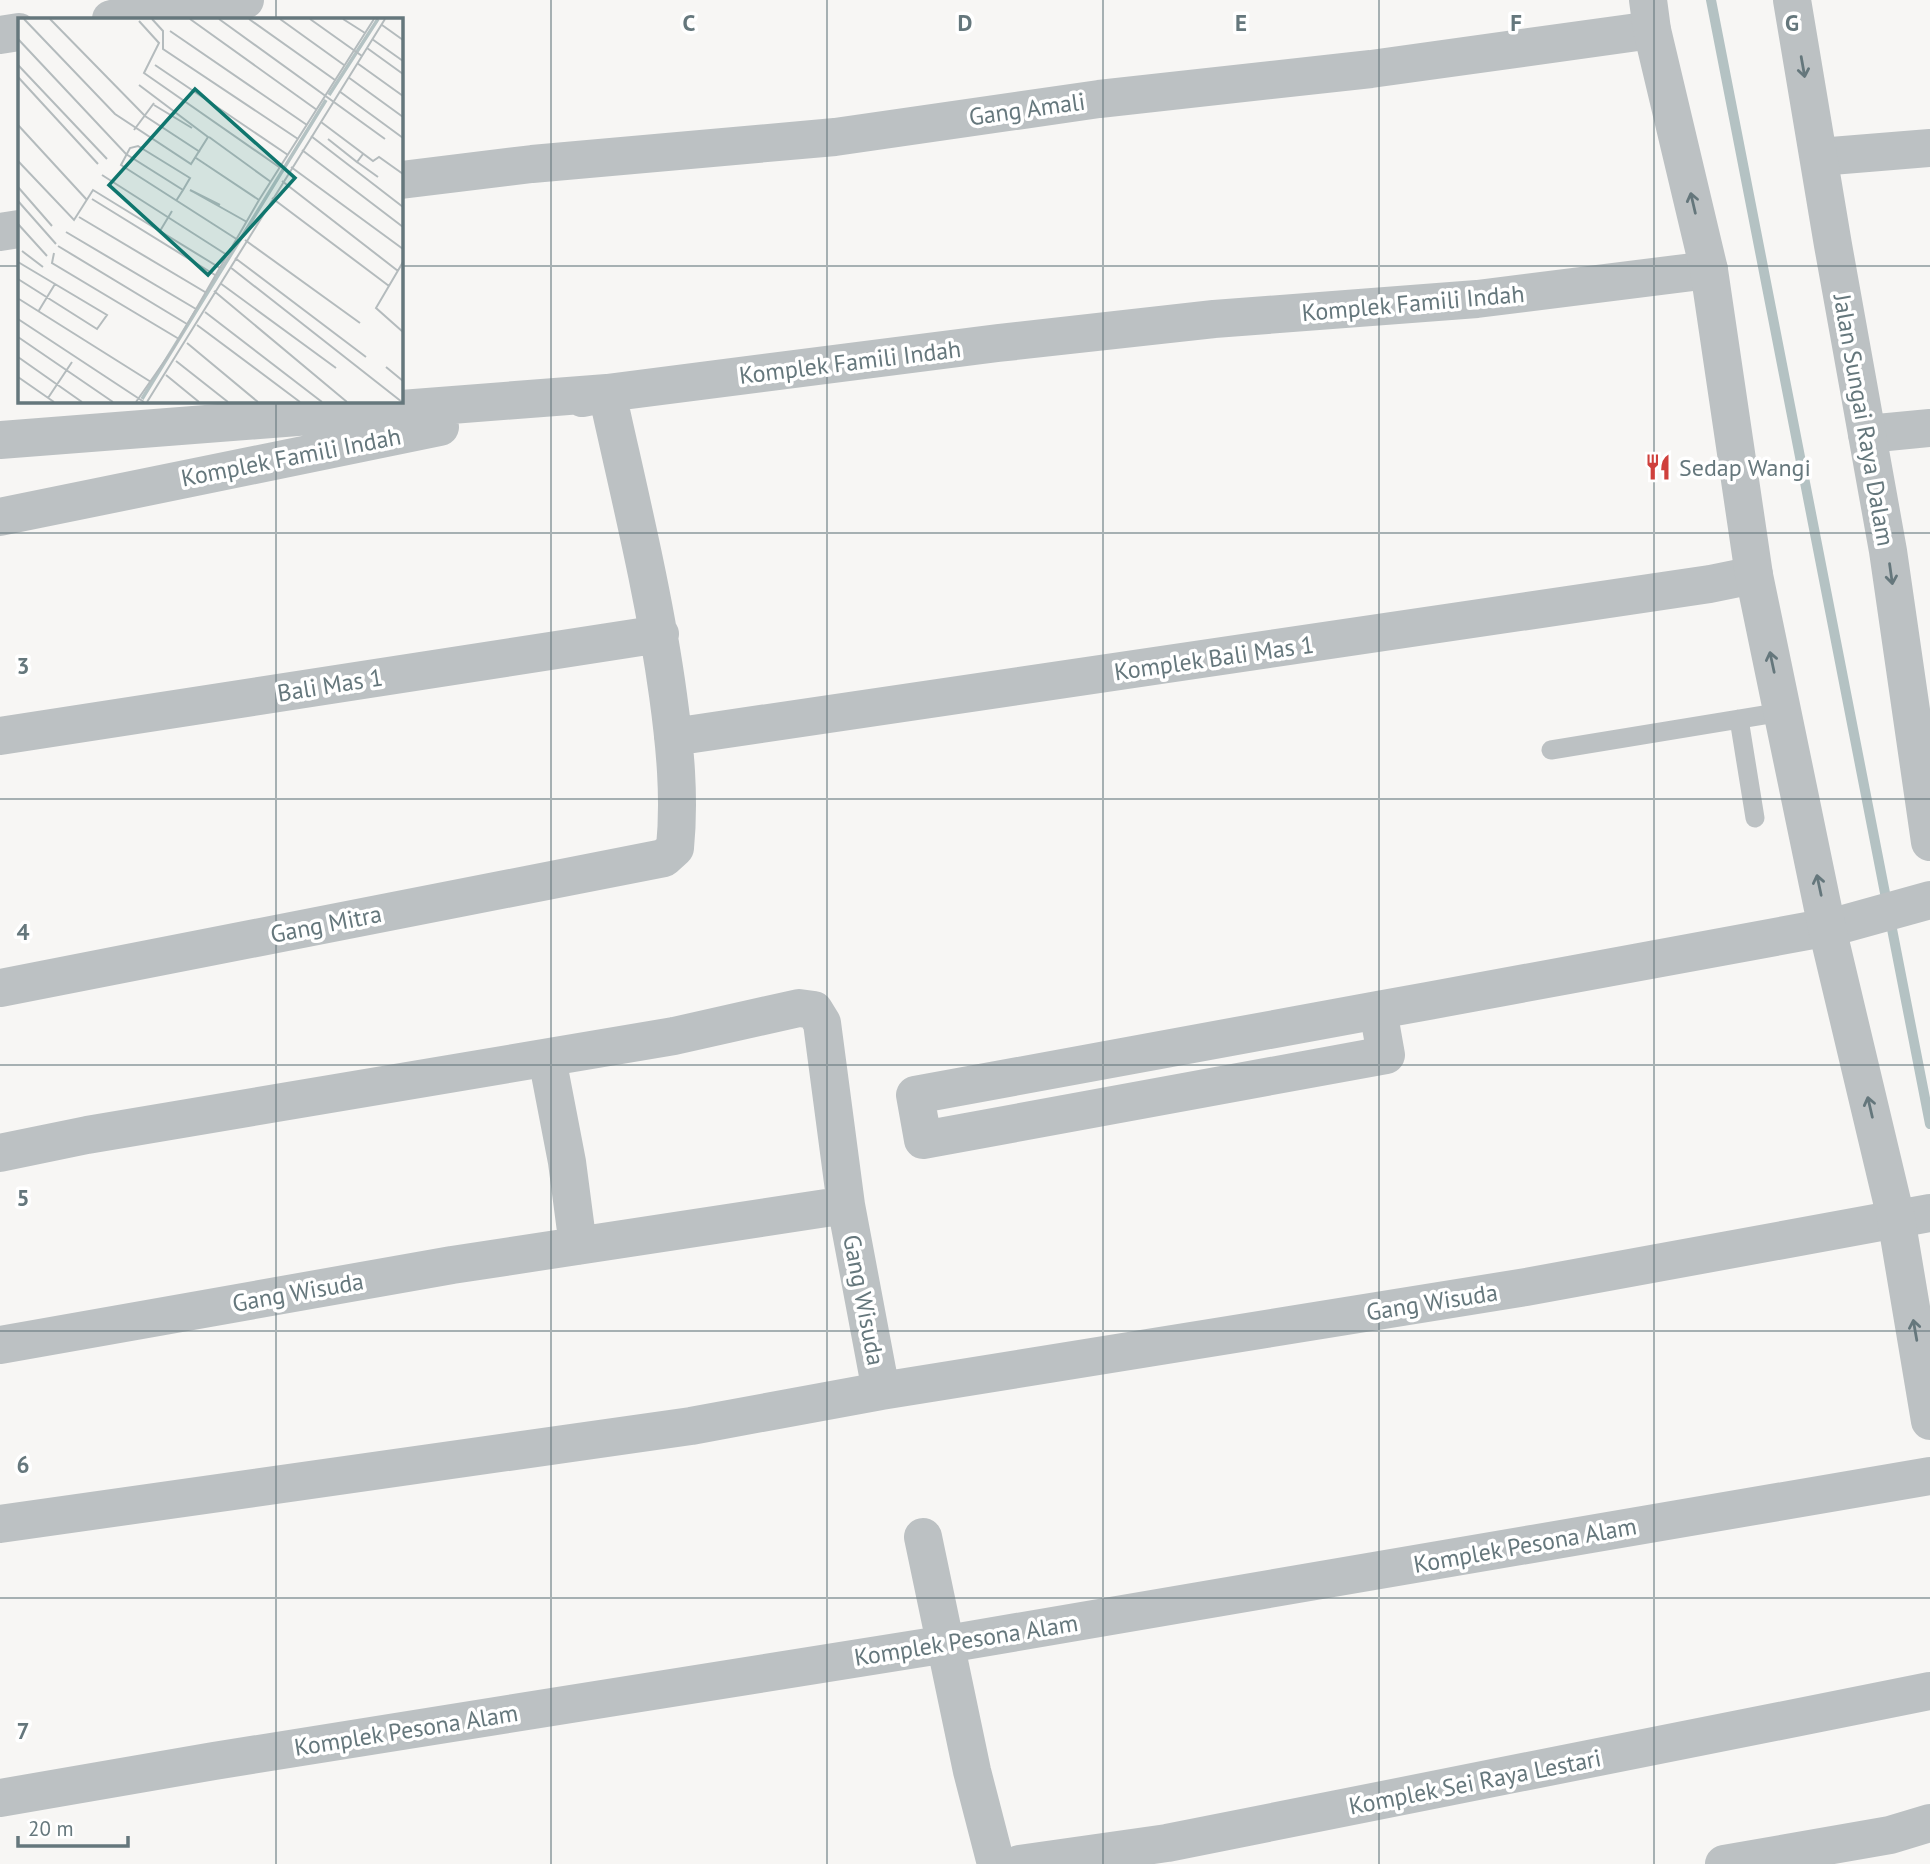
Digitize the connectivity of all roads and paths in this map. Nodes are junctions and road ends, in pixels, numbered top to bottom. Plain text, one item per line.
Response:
1 (246, 0) edge
2 (1792, 0) edge
3 (1650, 15) edge
4 (118, 18) edge
5 (18, 32) edge
6 (0, 35) edge
7 (1930, 148) edge
8 (1819, 157) junction
9 (402, 180) edge
10 (18, 229) edge
11 (0, 232) edge
12 (1709, 270) junction
13 (607, 393) junction
14 (1930, 428) edge
15 (1867, 434) junction
16 (0, 440) edge
17 (0, 517) edge
18 (1754, 575) junction
19 (660, 634) junction
20 (1777, 713) junction
21 (1739, 719) junction
22 (0, 736) edge
23 (673, 737) junction
24 (1550, 750) dead end
25 (1788, 815) dead end
26 (1755, 818) dead end
27 (1930, 842) edge
28 (1920, 902) edge
29 (1834, 927) junction
30 (0, 988) edge
31 (1378, 1010) junction
32 (547, 1058) junction
33 (0, 1153) edge
34 (846, 1205) junction
35 (1913, 1216) edge
36 (578, 1246) junction
37 (0, 1345) edge
38 (881, 1391) junction
39 (1930, 1421) edge
40 (1930, 1476) edge
41 (0, 1524) edge
42 (923, 1537) dead end
43 (947, 1644) junction
44 (1930, 1691) edge
45 (0, 1798) edge
46 (1930, 1823) edge
47 (996, 1864) edge
48 (1019, 1864) edge
49 (1724, 1864) edge

1 - 4 street
2 -> 8 street, Jalan Sungai Raya Dalam
3 - 9 street, Gang Amali
12 -> 3 street
5 - 6 street
7 - 8 street
8 - 15 street, Jalan Sungai Raya Dalam
10 - 11 street
12 - 13 street, Komplek Famili Indah
12 - 18 street
13 - 16 street
13 - 17 street, Komplek Famili Indah
13 - 19 street
14 - 15 street
15 -> 27 street, Jalan Sungai Raya Dalam
20 -> 18 street
18 - 23 street, Komplek Bali Mas 1
19 - 22 street, Bali Mas 1
19 - 23 street
20 - 21 lane
20 - 25 lane
29 -> 20 street
21 - 24 lane
21 - 26 lane
23 - 30 street, Gang Mitra
28 - 29 street
29 - 31 street
35 -> 29 street
31 - 31 street
32 - 33 street
32 - 34 street
32 - 36 street
34 - 36 street, Gang Wisuda
34 - 38 street, Gang Wisuda
35 - 38 street, Gang Wisuda
39 -> 35 street
36 - 37 street, Gang Wisuda
38 - 41 street
40 - 43 street, Komplek Pesona Alam
42 - 43 street
43 - 45 street, Komplek Pesona Alam
43 - 47 street
44 - 48 street, Komplek Sei Raya Lestari
46 - 49 street

